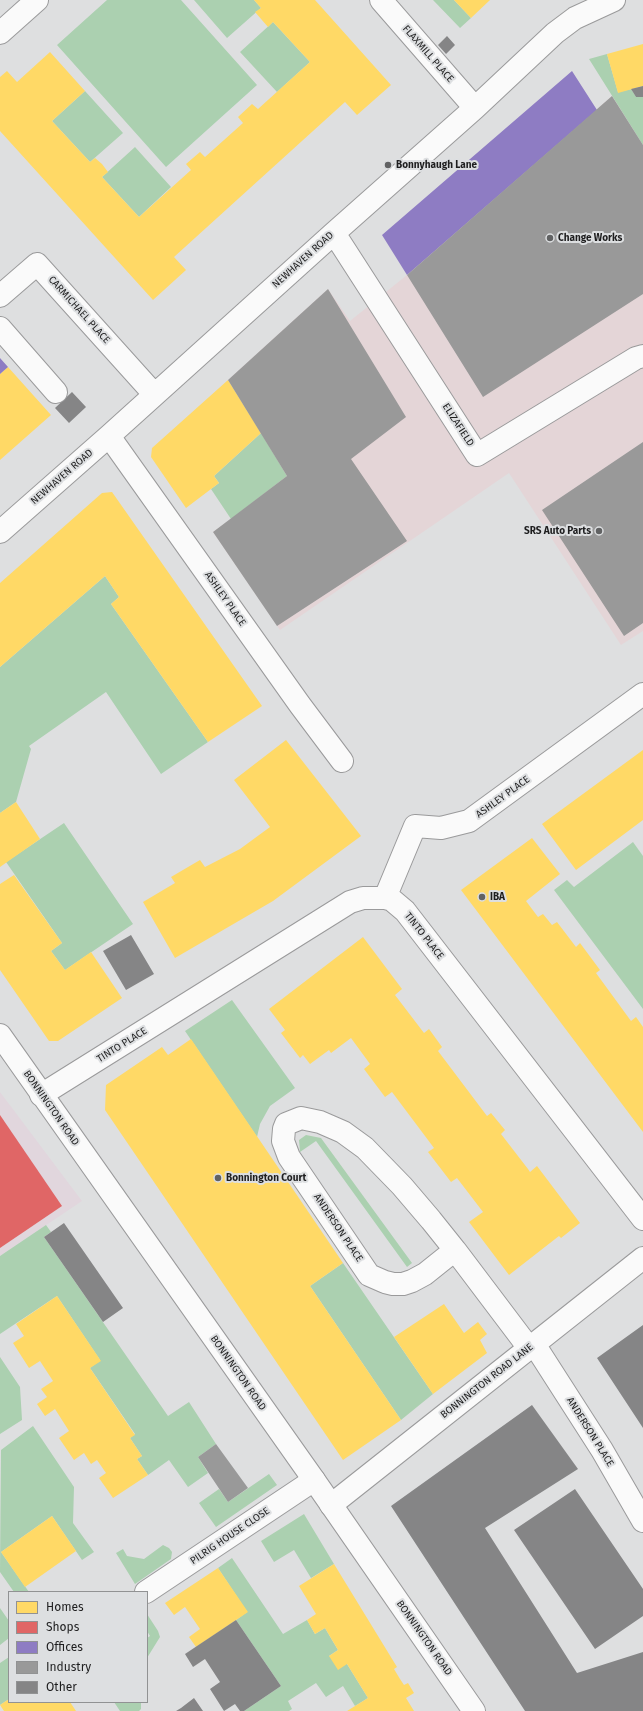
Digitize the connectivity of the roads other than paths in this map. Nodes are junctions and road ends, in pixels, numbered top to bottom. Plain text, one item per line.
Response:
1 (37, 0) edge
2 (381, 0) edge
3 (606, 2) edge
4 (0, 33) edge
5 (475, 108) junction
6 (334, 233) junction
7 (0, 296) edge
8 (0, 328) edge
9 (643, 356) edge
10 (56, 392) dead end
11 (154, 394) junction
12 (109, 436) junction
13 (0, 532) edge
14 (643, 694) edge
15 (342, 761) dead end
16 (384, 898) junction
17 (0, 1035) edge
18 (42, 1095) junction
19 (643, 1219) edge
20 (455, 1250) junction
21 (643, 1258) edge
22 (531, 1346) junction
23 (314, 1480) junction
24 (331, 1504) junction
25 (643, 1521) edge
26 (148, 1591) edge
27 (474, 1711) edge

1 - 4 street
2 - 5 street, FLAXMILL PLACE
3 - 5 street, NEWHAVEN ROAD
5 - 6 street, NEWHAVEN ROAD
6 - 9 street, ELIZAFIELD
6 - 11 street, NEWHAVEN ROAD
7 - 11 street, CARMICHAEL PLACE
8 - 10 street
11 - 12 street, NEWHAVEN ROAD
12 - 13 street, NEWHAVEN ROAD
12 - 15 street, ASHLEY PLACE
14 - 16 street, ASHLEY PLACE
16 - 18 street, TINTO PLACE
16 - 19 street, TINTO PLACE
17 - 18 street, BONNINGTON ROAD
18 - 23 street, BONNINGTON ROAD
20 - 20 street, ANDERSON PLACE
20 - 22 street, ANDERSON PLACE
21 - 22 street, BONNINGTON ROAD LANE
22 - 24 street, BONNINGTON ROAD LANE
22 - 25 street, ANDERSON PLACE
23 - 24 street, BONNINGTON ROAD
23 - 26 street, PILRIG HOUSE CLOSE
24 - 27 street, BONNINGTON ROAD

